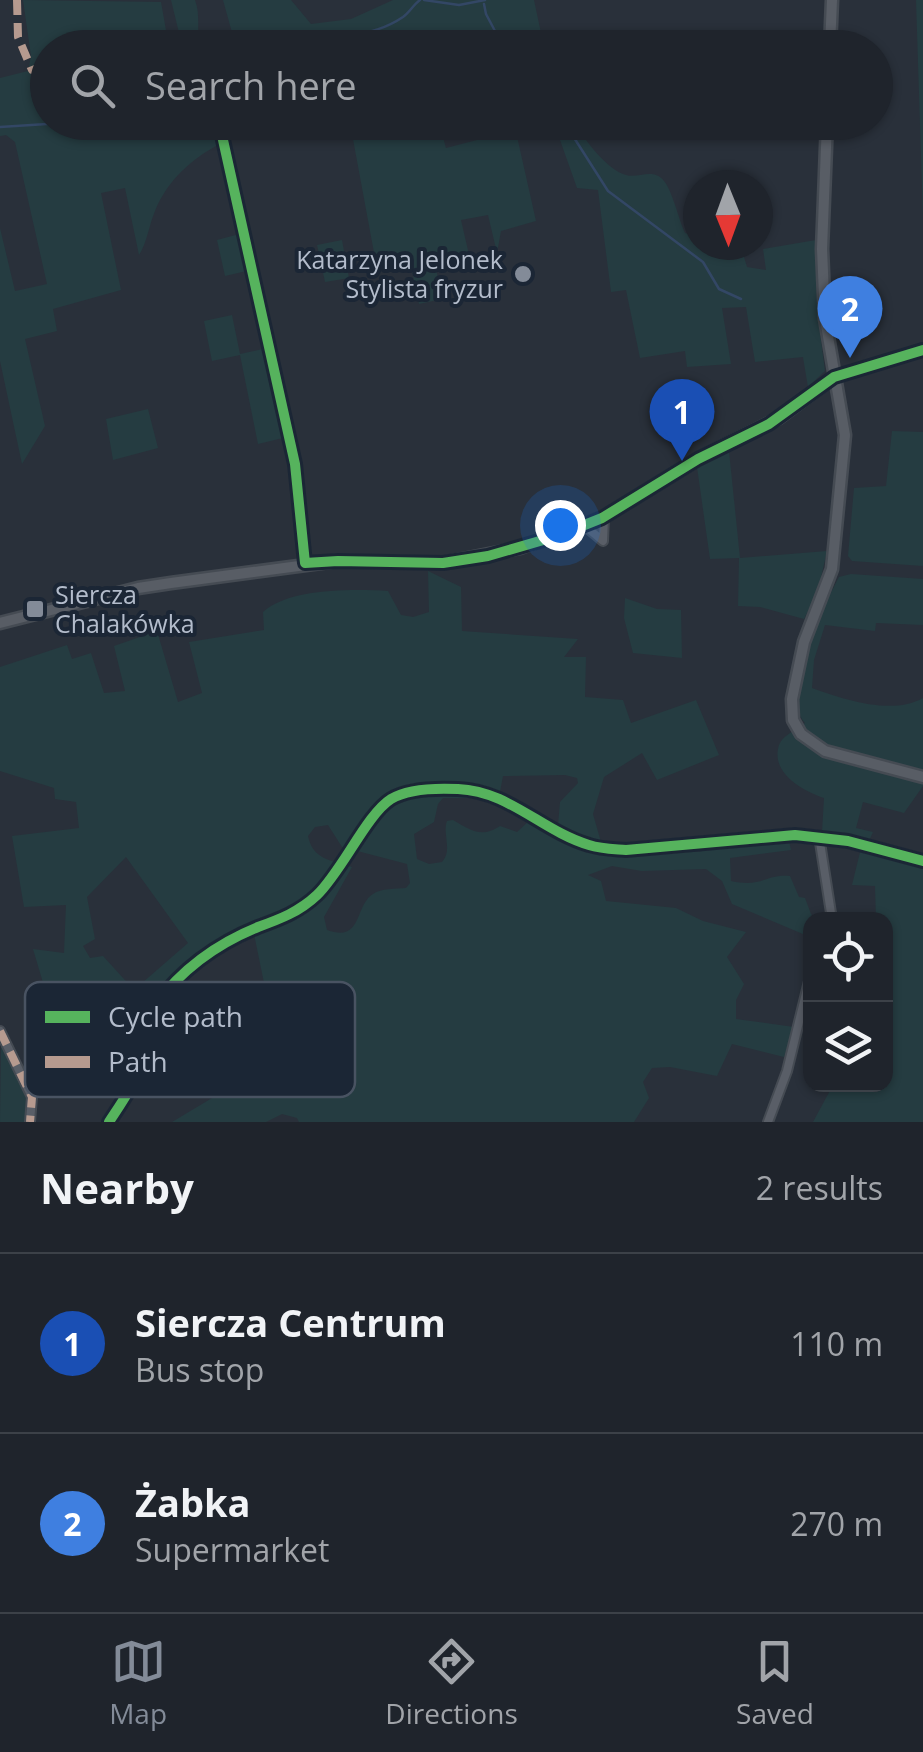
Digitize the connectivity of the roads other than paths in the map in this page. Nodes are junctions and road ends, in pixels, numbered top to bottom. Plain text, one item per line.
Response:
1 (832, 0) edge
2 (831, 30) edge
3 (826, 140) edge
4 (226, 143) dead end
5 (923, 350) edge
6 (834, 377) junction
7 (604, 516) junction
8 (585, 526) junction
9 (305, 564) junction
10 (0, 624) edge
11 (923, 777) edge
12 (819, 836) junction
13 (923, 861) edge
14 (831, 912) edge
15 (175, 982) edge
16 (804, 1002) edge
17 (0, 1031) edge
18 (25, 1083) edge
19 (32, 1097) edge
20 (124, 1097) edge
21 (30, 1122) edge
22 (108, 1122) edge
23 (768, 1122) edge

1 - 2 street
3 - 6 street
4 - 9 street
5 - 6 street
6 - 7 street
6 - 11 street
7 - 8 street
7 - 8 street
8 - 9 street
9 - 10 street
12 - 13 street
12 - 14 street
12 - 15 street
16 - 23 street
17 - 18 street
19 - 21 street
20 - 22 street

